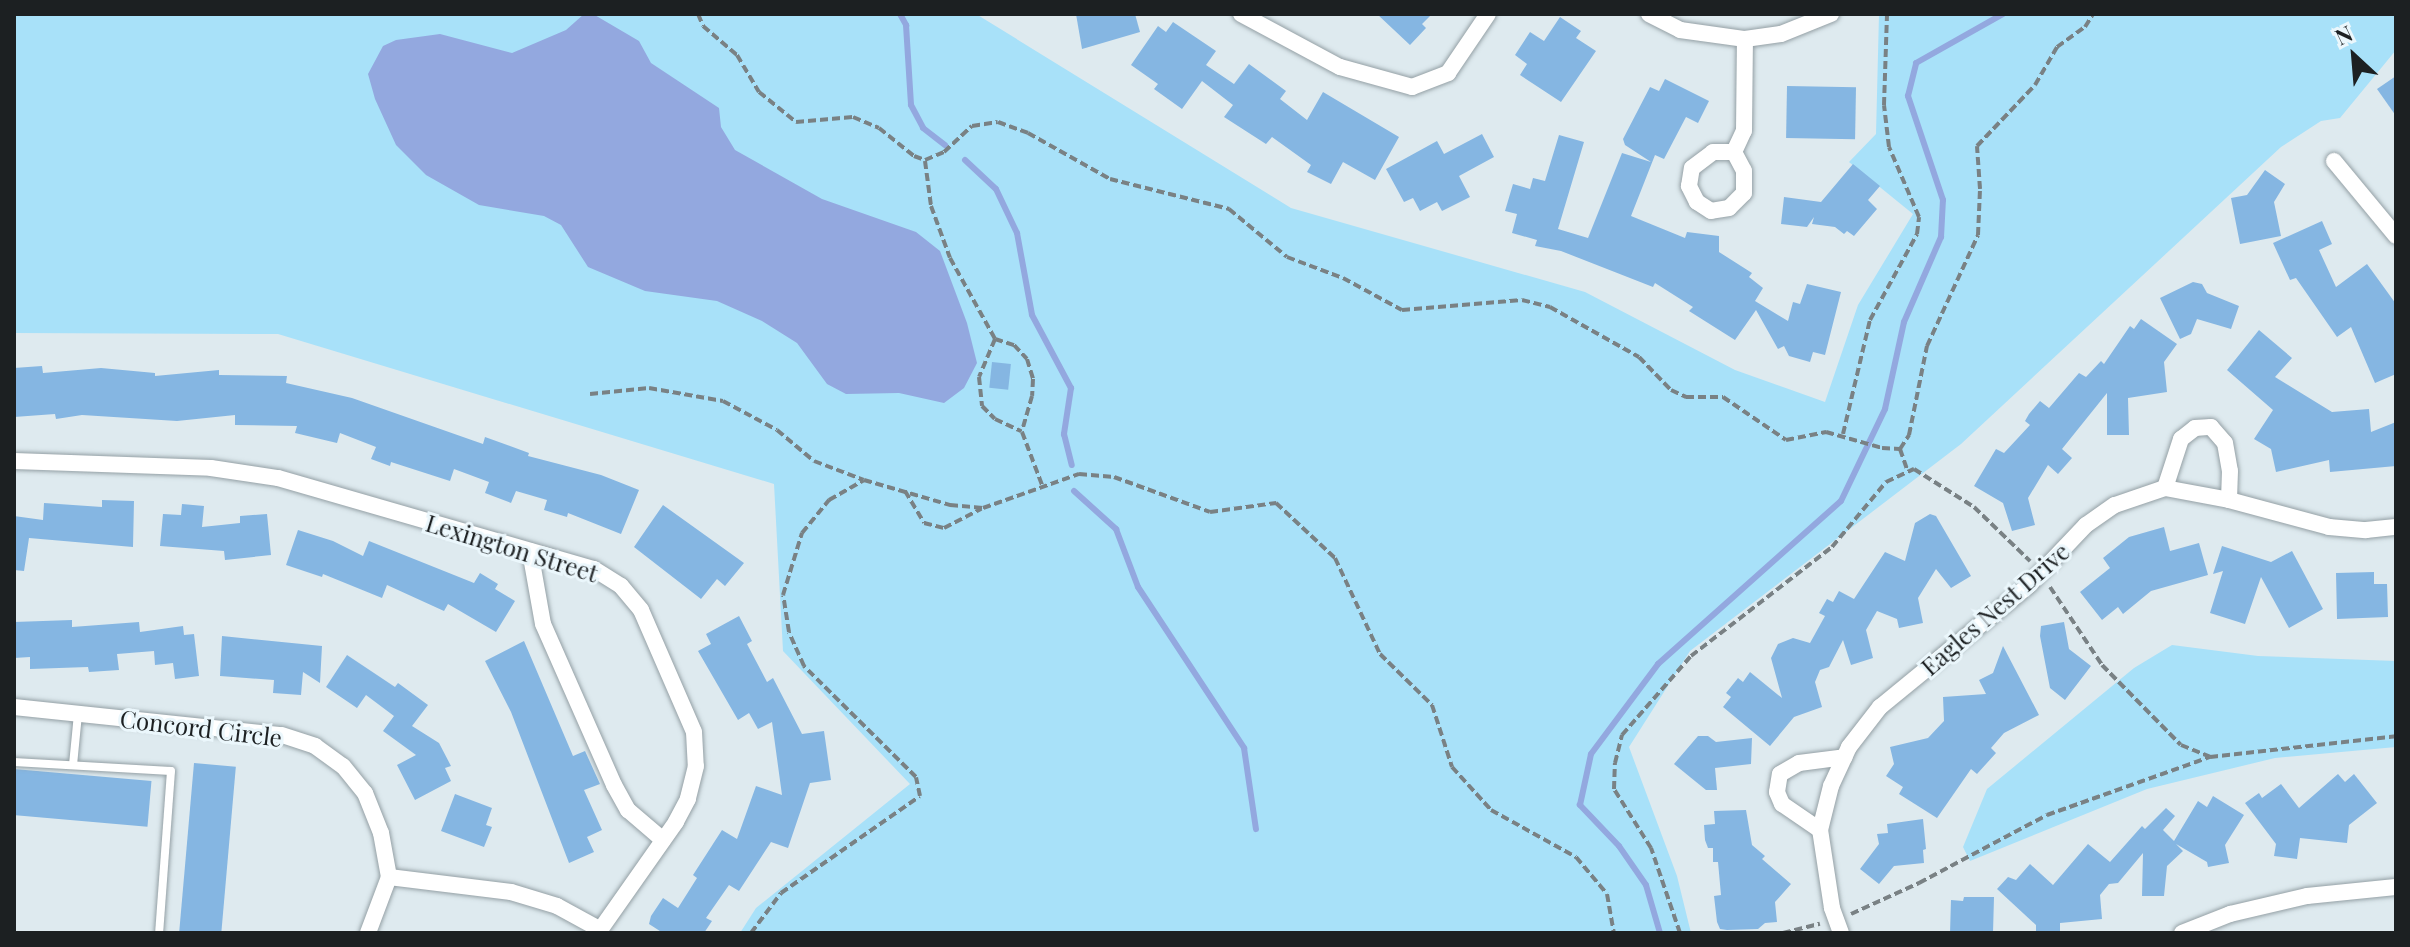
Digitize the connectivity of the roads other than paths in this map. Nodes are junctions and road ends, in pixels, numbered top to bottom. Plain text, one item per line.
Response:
1 (1241, 14) edge
2 (1488, 14) edge
3 (1649, 14) edge
4 (1831, 14) edge
5 (1745, 39) junction
6 (1734, 152) dead end
7 (2334, 161) dead end
8 (2396, 236) edge
9 (14, 461) edge
10 (2165, 488) junction
11 (2229, 500) junction
12 (2396, 527) edge
13 (530, 551) junction
14 (14, 707) edge
15 (78, 713) junction
16 (1845, 757) junction
17 (14, 762) edge
18 (73, 765) junction
19 (1820, 830) junction
20 (663, 840) junction
21 (389, 877) junction
22 (2396, 887) edge
23 (1839, 927) edge
24 (598, 931) edge
25 (159, 933) edge
26 (368, 933) edge
27 (2182, 933) edge

1 - 2 street
3 - 5 street
4 - 5 street
5 - 6 street
7 - 8 street
9 - 13 street, Lexington Street
10 - 11 street, Eagles Nest Drive
10 - 11 street
10 - 16 street, Eagles Nest Drive
11 - 12 street, Eagles Nest Drive
13 - 20 street
13 - 20 street, Lexington Street
14 - 15 street, Concord Circle
15 - 18 lane
15 - 21 street, Concord Circle
16 - 19 street, Eagles Nest Drive
16 - 19 street
17 - 18 lane
18 - 25 lane
19 - 23 street, Eagles Nest Drive
20 - 24 street, Lexington Street
21 - 24 street
21 - 26 street
22 - 27 street

